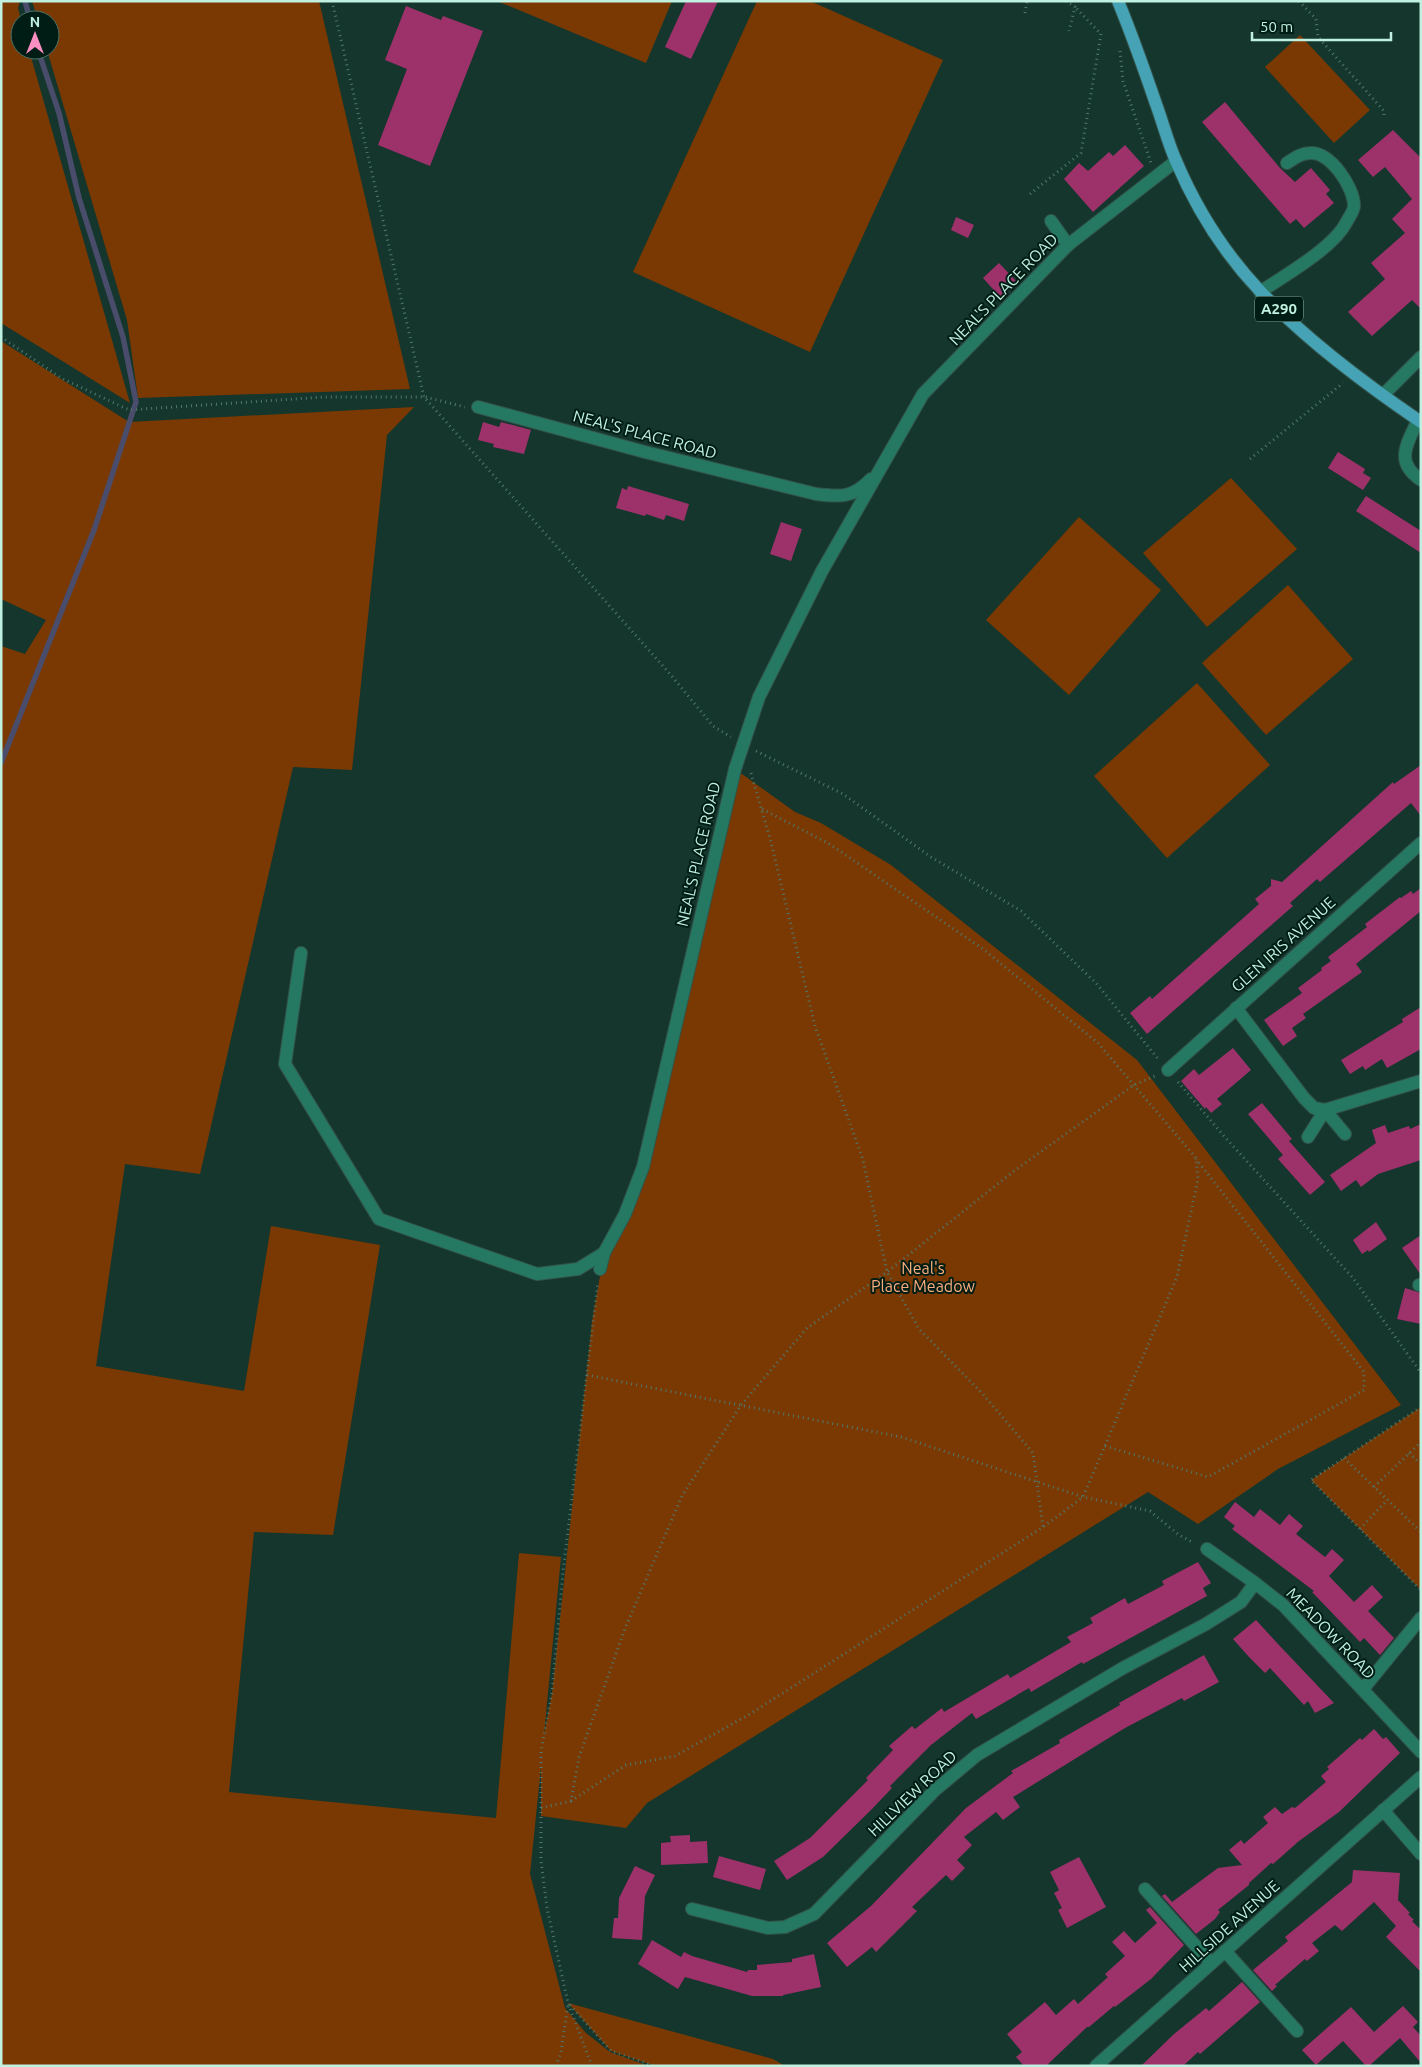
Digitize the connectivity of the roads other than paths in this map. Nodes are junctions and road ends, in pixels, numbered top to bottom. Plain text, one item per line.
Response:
1 (1118, 1) edge
2 (1176, 161) junction
3 (1287, 163) dead end
4 (1051, 221) dead end
5 (1068, 245) junction
6 (1260, 292) junction
7 (1421, 356) edge
8 (1383, 395) junction
9 (478, 407) road end
10 (1419, 421) edge
11 (883, 467) junction
12 (1421, 480) edge
13 (1421, 843) edge
14 (301, 953) dead end
15 (1236, 1008) junction
16 (1168, 1070) road end
17 (1421, 1081) edge
18 (1326, 1110) junction
19 (1345, 1134) dead end
20 (1308, 1136) dead end
21 (604, 1253) junction
22 (600, 1269) road end
23 (1207, 1549) road end
24 (1255, 1583) junction
25 (1421, 1618) edge
26 (1363, 1689) junction
27 (1421, 1752) edge
28 (1421, 1777) edge
29 (1383, 1810) junction
30 (1421, 1854) edge
31 (1145, 1889) dead end
32 (692, 1909) dead end
33 (1225, 1951) junction
34 (1212, 1963) junction
35 (1297, 2031) dead end
36 (1096, 2066) edge

1 - 2 main road, A290
2 - 5 street, NEAL'S PLACE ROAD
2 - 6 main road, A290
3 - 6 street
4 - 5 street
5 - 11 street, NEAL'S PLACE ROAD
6 - 8 main road, A290
7 - 8 street
8 - 10 main road, A290
9 - 11 street, NEAL'S PLACE ROAD
10 - 12 street
11 - 21 street, NEAL'S PLACE ROAD
13 - 15 street, GLEN IRIS AVENUE
14 - 21 street
15 - 16 street, GLEN IRIS AVENUE
15 - 18 street
17 - 18 street
18 - 19 street
18 - 20 street
21 - 22 street, NEAL'S PLACE ROAD
23 - 24 street, MEADOW ROAD
24 - 26 street, MEADOW ROAD
24 - 32 street, HILLVIEW ROAD
25 - 26 street
26 - 27 street, MEADOW ROAD
28 - 29 street, HILLSIDE AVENUE
29 - 30 street
29 - 33 street, HILLSIDE AVENUE
31 - 34 street
33 - 34 street, HILLSIDE AVENUE
33 - 35 street
34 - 36 street, HILLSIDE AVENUE

